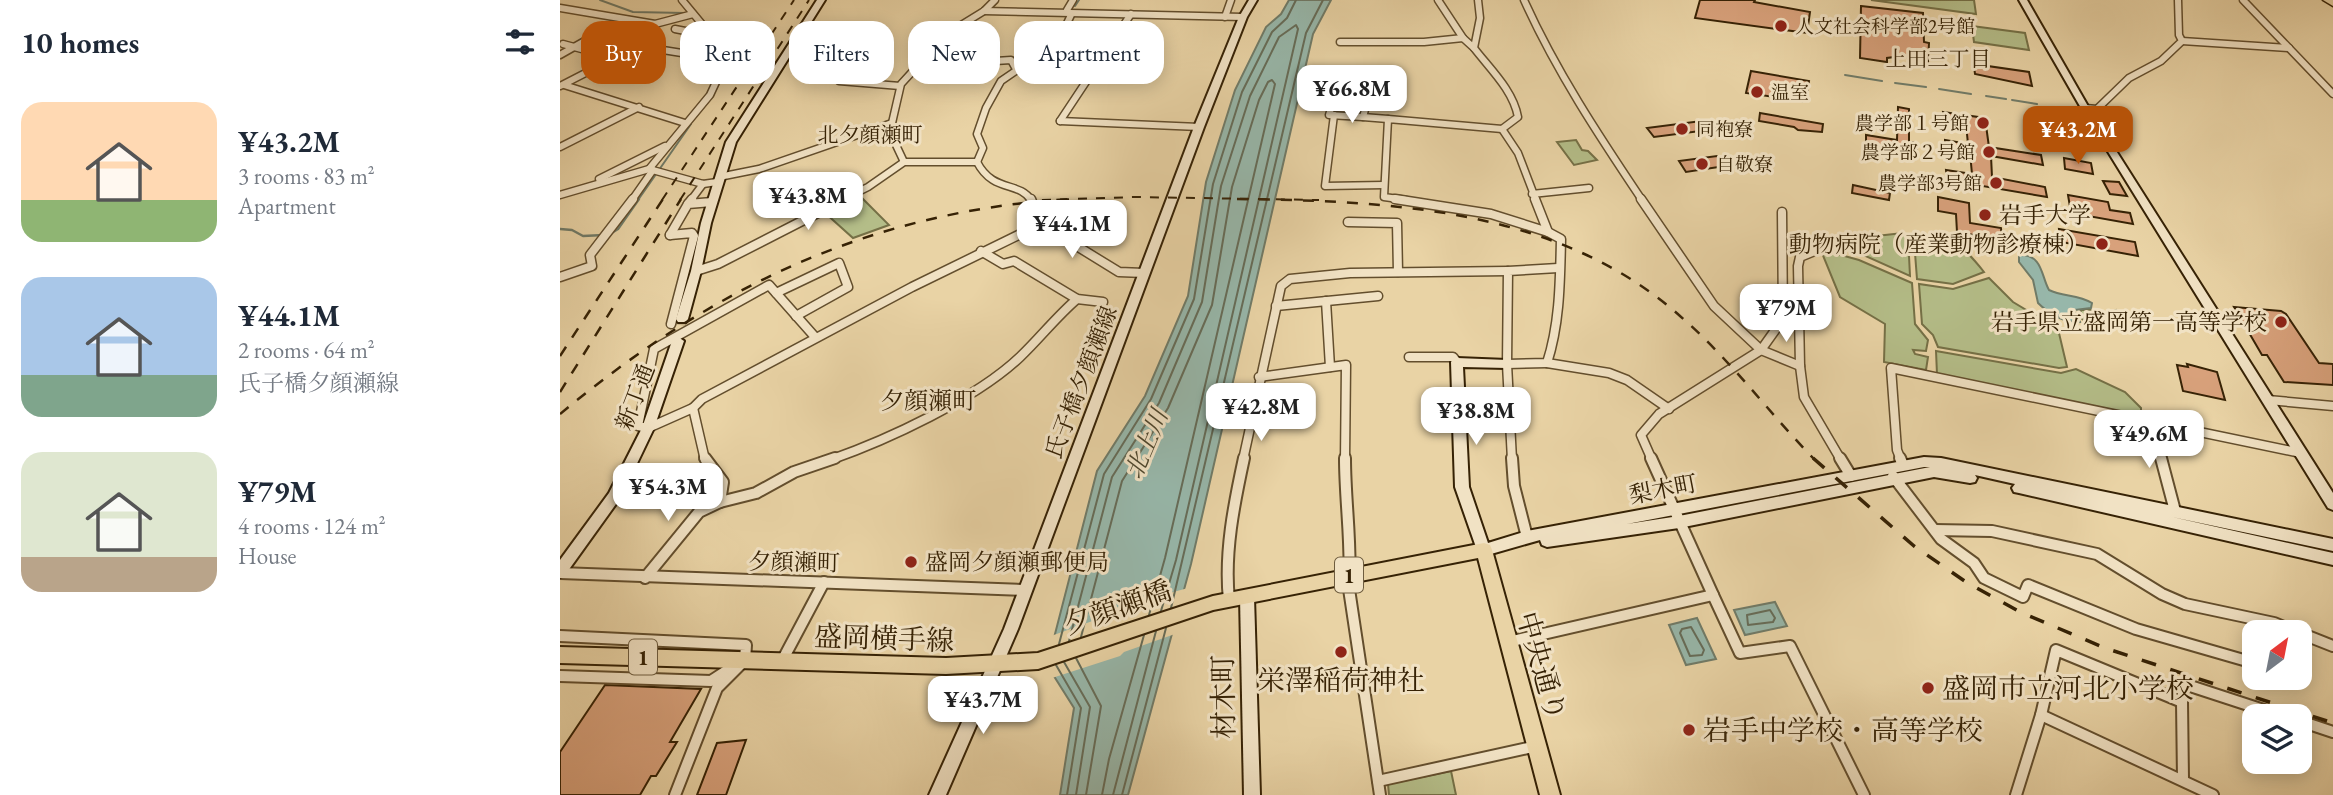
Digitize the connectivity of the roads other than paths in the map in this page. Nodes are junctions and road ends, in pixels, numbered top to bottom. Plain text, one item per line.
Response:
1 (682, 0) edge
2 (821, 0) edge
3 (995, 0) edge
4 (1073, 0) edge
5 (1231, 0) edge
6 (1253, 0) edge
7 (1438, 0) edge
8 (1478, 0) edge
9 (1524, 0) edge
10 (2022, 0) edge
11 (2178, 0) edge
12 (2243, 0) edge
13 (2328, 0) edge
14 (2333, 2) edge
15 (560, 8) edge
16 (984, 11) junction
17 (1069, 12) junction
18 (693, 14) junction
19 (1131, 14) junction
20 (1225, 17) junction
21 (1243, 17) junction
22 (699, 21) edge
23 (968, 21) edge
24 (1068, 21) edge
25 (676, 30) dead end
26 (680, 31) edge
27 (1463, 38) junction
28 (2182, 41) junction
29 (1340, 42) dead end
30 (581, 43) edge
31 (563, 44) dead end
32 (574, 47) junction
33 (1474, 48) junction
34 (2289, 48) junction
35 (581, 49) edge
36 (560, 55) edge
37 (1014, 71) edge
38 (581, 74) edge
39 (908, 76) edge
40 (561, 84) edge
41 (716, 84) edge
42 (880, 84) edge
43 (900, 86) junction
44 (2333, 94) edge
45 (639, 107) junction
46 (2085, 108) junction
47 (1334, 115) junction
48 (1363, 117) junction
49 (1388, 119) junction
50 (685, 123) junction
51 (892, 123) junction
52 (1199, 127) junction
53 (1502, 129) junction
54 (670, 144) junction
55 (560, 147) edge
56 (904, 162) junction
57 (977, 162) junction
58 (651, 169) junction
59 (718, 179) junction
60 (703, 184) junction
61 (1384, 185) junction
62 (1589, 188) dead end
63 (579, 190) junction
64 (1532, 194) junction
65 (560, 195) edge
66 (712, 202) junction
67 (688, 204) junction
68 (1782, 212) dead end
69 (1348, 222) dead end
70 (1041, 224) junction
71 (1548, 232) junction
72 (1817, 250) dead end
73 (981, 251) junction
74 (1558, 268) junction
75 (696, 271) junction
76 (1508, 271) junction
77 (1398, 272) junction
78 (1144, 274) junction
79 (560, 278) edge
80 (776, 293) junction
81 (1378, 296) dead end
82 (1077, 299) junction
83 (1326, 301) junction
84 (1103, 302) dead end
85 (1276, 306) junction
86 (796, 316) junction
87 (682, 319) tunnel mouth
88 (671, 324) tunnel mouth
89 (815, 337) junction
90 (678, 341) tunnel mouth
91 (1760, 349) junction
92 (1409, 357) dead end
93 (1457, 362) junction
94 (1547, 363) junction
95 (1507, 364) junction
96 (1800, 366) junction
97 (1330, 367) junction
98 (1259, 377) junction
99 (2268, 400) junction
100 (2333, 406) edge
101 (693, 408) junction
102 (1669, 409) junction
103 (2151, 421) junction
104 (648, 428) junction
105 (2301, 453) junction
106 (1903, 466) junction
107 (1851, 475) junction
108 (1892, 475) junction
109 (720, 502) junction
110 (2333, 504) edge
111 (1672, 509) junction
112 (2175, 511) junction
113 (1679, 522) junction
114 (1935, 530) junction
115 (1527, 537) junction
116 (2333, 545) edge
117 (1484, 550) junction
118 (2333, 559) edge
119 (560, 572) edge
120 (1349, 575) junction
121 (645, 578) junction
122 (824, 582) junction
123 (1026, 590) junction
124 (1713, 595) junction
125 (1247, 597) junction
126 (1221, 601) junction
127 (2260, 620) edge
128 (560, 636) edge
129 (2312, 638) edge
130 (1507, 642) junction
131 (2333, 646) edge
132 (560, 655) edge
133 (736, 660) junction
134 (2242, 660) edge
135 (782, 661) junction
136 (1038, 661) joint
137 (997, 663) junction
138 (560, 676) edge
139 (2182, 702) junction
140 (2245, 704) edge
141 (2041, 715) junction
142 (2312, 725) edge
143 (2333, 732) edge
144 (1537, 746) junction
145 (2183, 779) junction
146 (1378, 781) junction
147 (675, 795) edge
148 (937, 795) edge
149 (1252, 795) edge
150 (1380, 795) edge
151 (1550, 795) edge
152 (1864, 795) edge
153 (2016, 795) edge
154 (2213, 795) edge

1 - 18 street
2 - 59 street
3 - 16 street
4 - 17 street
5 - 20 street
6 - 21 street, 氏子橋夕顔瀬線
7 - 27 street
8 - 33 street
9 - 91 street
10 - 46 street
11 - 28 street
12 - 34 street
13 - 14 highway
15 - 18 street
16 - 17 street
16 - 23 street
17 - 19 street
17 - 24 street
18 - 22 street
19 - 20 street
19 - 52 street
20 - 21 street
21 - 52 street, 氏子橋夕顔瀬線
25 - 26 street
27 - 29 street
27 - 33 street
28 - 34 street
28 - 46 street
30 - 32 street
31 - 32 street
32 - 35 street
32 - 36 street
33 - 53 street
34 - 44 street
37 - 57 street
38 - 40 street
39 - 43 street
40 - 45 street
41 - 50 street
42 - 43 street
43 - 51 street
45 - 50 street
45 - 55 street
46 - 99 street
47 - 48 street
47 - 48 street
47 - 61 street
48 - 49 street
49 - 53 street
49 - 61 street
50 - 54 street
51 - 56 street
51 - 59 street
52 - 78 street, 氏子橋夕顔瀬線
53 - 64 street
54 - 58 street
54 - 63 street
56 - 57 street
56 - 75 street
57 - 70 street
58 - 60 street
58 - 63 street
58 - 79 street
59 - 60 street
59 - 66 street
60 - 67 street
61 - 71 street
62 - 64 street
63 - 65 street
64 - 71 street
66 - 67 street
66 - 75 street
67 - 88 street
68 - 91 street
69 - 77 street
70 - 73 street
70 - 78 street
71 - 74 street
72 - 96 street
73 - 82 street
73 - 89 street
74 - 76 street
74 - 94 street
75 - 87 street
76 - 77 street
76 - 95 street
77 - 85 street
78 - 123 street, 氏子橋夕顔瀬線
80 - 86 street
80 - 86 street
80 - 104 street
81 - 83 street
82 - 84 street
82 - 109 street
83 - 85 street
83 - 97 street
85 - 98 street
86 - 89 street
89 - 101 street
90 - 104 street, 新丁通
91 - 96 street
91 - 102 street
92 - 93 street
93 - 95 street
93 - 117 street
94 - 95 street
94 - 102 street
95 - 115 street
96 - 107 street
97 - 98 street
97 - 120 street
98 - 126 street
99 - 100 street
99 - 105 street
101 - 104 street
101 - 109 street
102 - 111 street
103 - 105 street
103 - 106 street
103 - 112 street
104 - 119 street, 新丁通
105 - 110 street
106 - 108 street
106 - 112 street
107 - 108 street, 梨木町
107 - 111 street, 梨木町
108 - 113 street
108 - 114 street
108 - 118 street
109 - 121 street
111 - 113 street
111 - 115 street, 梨木町
112 - 116 street
113 - 117 street
113 - 124 street
114 - 127 street
114 - 134 street
115 - 117 street, 梨木町
117 - 120 main road, 1
117 - 130 main road, 中央通り
119 - 121 street, 夕顔瀬町
120 - 125 main road, 1
120 - 146 street
121 - 122 street, 夕顔瀬町
122 - 123 street, 夕顔瀬町
122 - 135 street
123 - 137 street, 氏子橋夕顔瀬線
124 - 130 street
124 - 152 street
125 - 126 main road, 1
125 - 149 street, 材木町
126 - 136 main road, 夕顔瀬橋 / 1
128 - 133 street
129 - 131 street
130 - 144 main road, 中央通り
132 - 133 main road, 1
133 - 135 main road, 盛岡横手線 / 1
133 - 138 street
133 - 147 street
135 - 137 main road, 盛岡横手線 / 1
136 - 137 main road, 盛岡横手線 / 1
137 - 148 street, 氏子橋夕顔瀬線
139 - 140 street
139 - 141 street
139 - 145 street
141 - 145 street
141 - 153 street
142 - 143 street
144 - 146 street
144 - 151 main road, 中央通り
145 - 154 street
146 - 150 street

